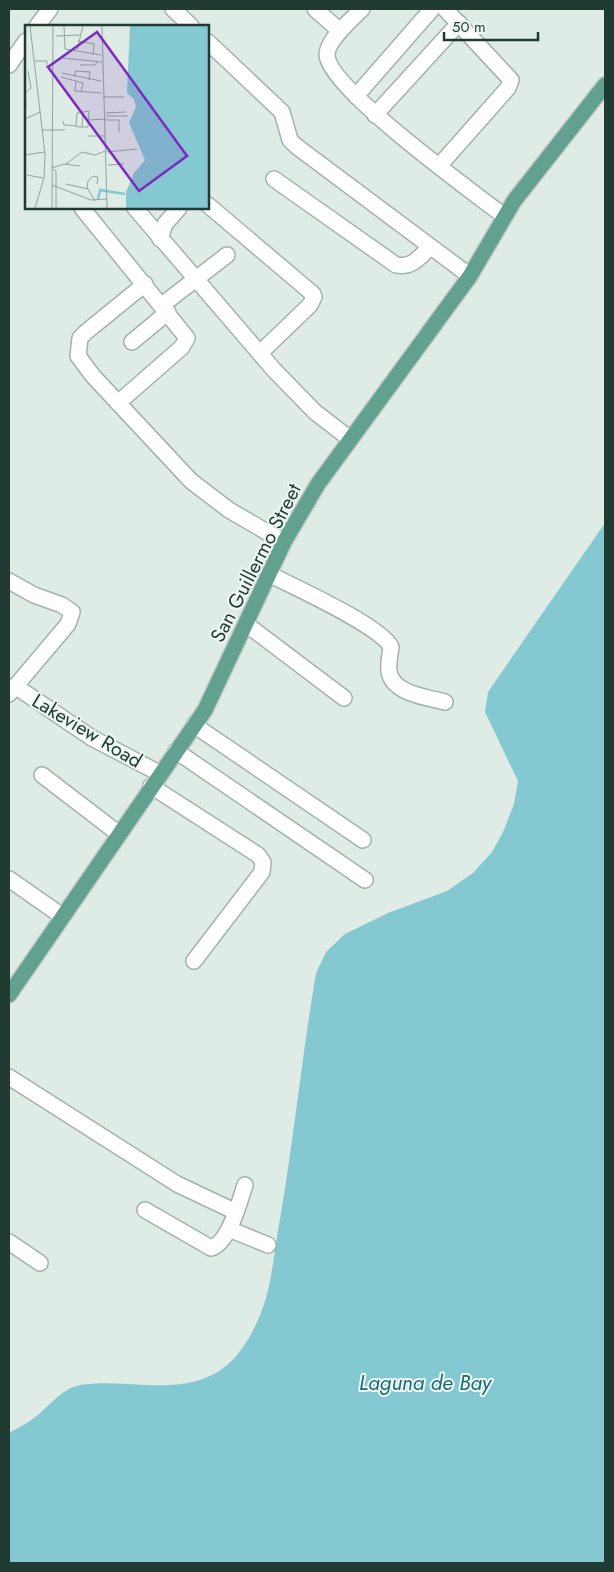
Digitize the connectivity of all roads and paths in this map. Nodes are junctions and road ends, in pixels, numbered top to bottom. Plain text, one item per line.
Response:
1 (50, 9) edge
2 (172, 9) edge
3 (315, 9) edge
4 (362, 9) edge
5 (432, 9) edge
6 (446, 9) edge
7 (459, 23) junction
8 (38, 25) edge
9 (190, 25) edge
10 (340, 31) junction
11 (25, 42) edge
12 (209, 43) edge
13 (9, 65) edge
14 (605, 86) edge
15 (356, 96) junction
16 (375, 115) junction
17 (439, 166) junction
18 (274, 179) dead end
19 (209, 206) edge
20 (83, 209) edge
21 (136, 209) edge
22 (178, 209) edge
23 (504, 216) junction
24 (160, 239) junction
25 (430, 247) junction
26 (227, 255) dead end
27 (470, 276) junction
28 (196, 278) junction
29 (145, 284) junction
30 (165, 309) junction
31 (132, 342) dead end
32 (260, 353) junction
33 (118, 403) junction
34 (350, 439) junction
35 (284, 542) junction
36 (269, 574) junction
37 (9, 583) edge
38 (246, 624) junction
39 (12, 690) edge
40 (344, 698) dead end
41 (445, 702) dead end
42 (194, 725) junction
43 (176, 751) junction
44 (159, 773) junction
45 (42, 775) dead end
46 (151, 786) junction
47 (119, 834) junction
48 (363, 840) dead end
49 (9, 879) edge
50 (365, 880) dead end
51 (62, 916) junction
52 (194, 961) dead end
53 (9, 995) edge
54 (9, 1077) edge
55 (245, 1186) dead end
56 (145, 1210) dead end
57 (236, 1212) junction
58 (229, 1229) junction
59 (9, 1242) edge
60 (268, 1245) dead end
61 (40, 1263) dead end

1 - 8 street
2 - 9 street
3 - 10 street
4 - 10 street
5 - 15 street
6 - 7 street
7 - 16 street
7 - 17 street
10 - 15 street
11 - 13 street
12 - 25 street
14 - 23 main road, San Guillermo Street
15 - 16 street
16 - 17 street
17 - 23 street
18 - 25 street
19 - 32 street
20 - 29 street
21 - 24 street
22 - 24 street
23 - 27 main road, San Guillermo Street
24 - 28 street
25 - 27 street
26 - 28 street
27 - 34 main road, San Guillermo Street
28 - 30 street
28 - 32 street
29 - 30 street
29 - 33 street
30 - 31 street
30 - 33 street
32 - 34 street
33 - 35 street
34 - 35 main road, San Guillermo Street
35 - 36 main road, San Guillermo Street
36 - 38 main road, San Guillermo Street
36 - 41 street
37 - 39 street
38 - 40 street
38 - 42 main road, San Guillermo Street
39 - 44 street, Lakeview Road
42 - 43 main road, San Guillermo Street
42 - 48 street
43 - 44 main road, San Guillermo Street
43 - 50 street
44 - 46 main road, San Guillermo Street
45 - 47 street
46 - 47 main road, San Guillermo Street
46 - 52 street
47 - 51 main road, San Guillermo Street
49 - 51 street
51 - 53 main road, San Guillermo Street
54 - 57 street
55 - 57 street
56 - 58 street
57 - 58 street
58 - 60 street
59 - 61 street

